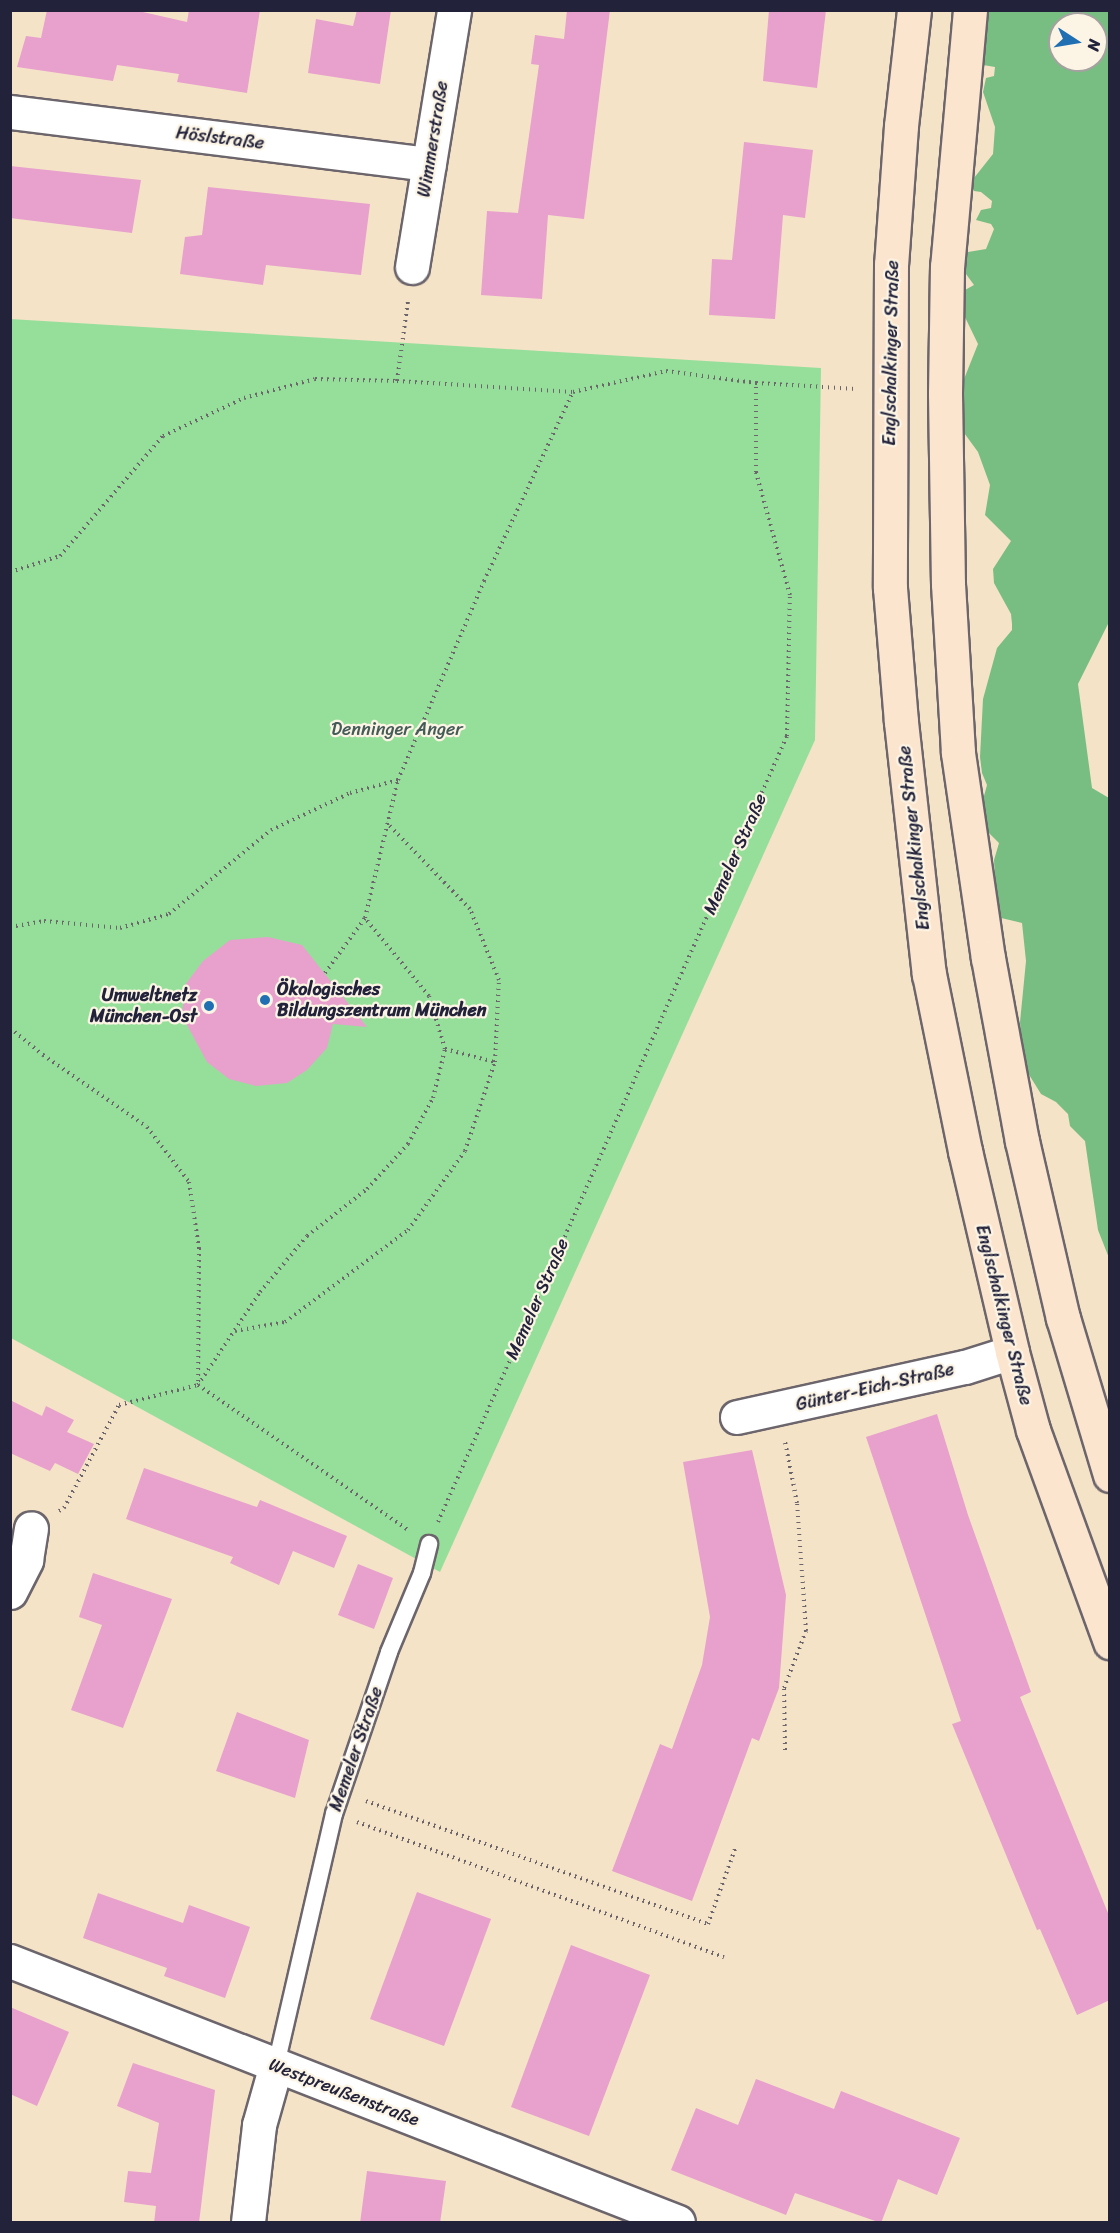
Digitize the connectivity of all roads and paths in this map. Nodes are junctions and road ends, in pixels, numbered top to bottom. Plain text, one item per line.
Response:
1 (454, 10) edge
2 (914, 10) edge
3 (970, 10) edge
4 (10, 112) edge
5 (429, 164) junction
6 (412, 267) joint
7 (397, 381) junction
8 (756, 383) junction
9 (890, 390) junction
10 (573, 392) junction
11 (10, 572) edge
12 (398, 780) junction
13 (387, 823) junction
14 (365, 918) junction
15 (10, 927) edge
16 (325, 973) dead end
17 (10, 1028) edge
18 (445, 1049) junction
19 (495, 1062) junction
20 (234, 1331) junction
21 (1012, 1352) junction
22 (198, 1385) junction
23 (779, 1408) junction
24 (737, 1417) dead end
25 (1110, 1474) edge
26 (31, 1528) joint
27 (429, 1544) junction
28 (10, 1592) edge
29 (1110, 1642) edge
30 (785, 1750) dead end
31 (341, 1792) junction
32 (334, 1814) junction
33 (735, 1849) dead end
34 (724, 1957) dead end
35 (10, 1961) edge
36 (276, 2065) junction
37 (248, 2223) edge
38 (678, 2223) edge

1 - 5 street, Wimmerstraße
2 - 9 main road, Englschalkinger Straße
3 - 25 main road
4 - 5 street, Höslstraße
5 - 6 street, Wimmerstraße
6 - 7 path
7 - 10 path
7 - 11 path
8 - 9 path
8 - 10 path
8 - 27 path, Memeler Straße
9 - 21 main road, Englschalkinger Straße
10 - 12 path
12 - 13 path
12 - 15 path
13 - 14 path
13 - 19 path
14 - 16 path
14 - 18 path
17 - 22 path
18 - 19 path
18 - 20 path
19 - 20 path
20 - 22 path
21 - 23 street, Günter-Eich-Straße
21 - 29 main road, Englschalkinger Straße
22 - 26 path
22 - 27 path
23 - 24 street, Günter-Eich-Straße
23 - 30 path
26 - 28 street
27 - 31 lane, Memeler Straße
31 - 32 lane, Memeler Straße
31 - 33 path
32 - 34 path
32 - 36 lane, Memeler Straße
35 - 36 street, Westpreußenstraße
36 - 37 street, Memeler Straße
36 - 38 street, Westpreußenstraße

